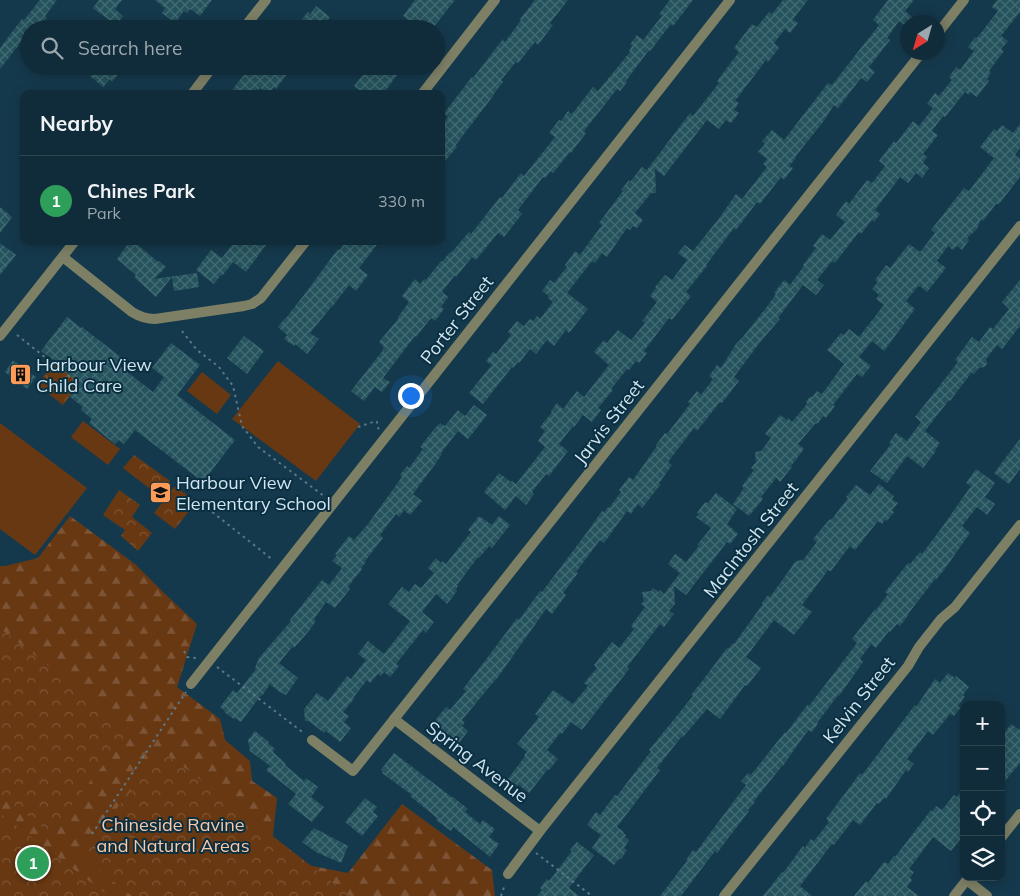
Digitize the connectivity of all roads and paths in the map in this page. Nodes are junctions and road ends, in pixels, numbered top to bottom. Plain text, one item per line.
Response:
1 (266, 0) edge
2 (495, 0) edge
3 (964, 0) edge
4 (728, 1) edge
5 (250, 20) edge
6 (945, 24) edge
7 (916, 60) edge
8 (445, 64) edge
9 (206, 75) edge
10 (437, 75) edge
11 (195, 90) edge
12 (425, 90) edge
13 (1020, 226) edge
14 (72, 245) edge
15 (303, 245) edge
16 (63, 257) junction
17 (182, 331) dead end
18 (17, 335) dead end
19 (0, 336) edge
20 (75, 381) dead end
21 (358, 427) dead end
22 (387, 436) junction
23 (198, 500) dead end
24 (334, 503) junction
25 (1020, 525) edge
26 (283, 568) junction
27 (184, 651) dead end
28 (201, 655) dead end
29 (215, 666) dead end
30 (191, 684) joint
31 (394, 720) junction
32 (312, 740) joint
33 (1020, 814) edge
34 (540, 831) junction
35 (92, 834) dead end
36 (1003, 836) edge
37 (528, 847) junction
38 (508, 874) dead end
39 (966, 881) edge
40 (970, 881) edge
41 (592, 896) edge
42 (724, 896) edge
43 (954, 896) edge
44 (987, 896) edge

1 - 5 street
2 - 8 street
3 - 6 street
4 - 22 street, Porter Street
7 - 31 street, Jarvis Street
9 - 11 street
10 - 12 street
13 - 34 street, MacIntosh Street
14 - 16 street
15 - 16 street
16 - 19 street
17 - 24 path
18 - 20 path
21 - 22 path
22 - 24 street, Porter Street
23 - 26 path
24 - 26 street, Porter Street
25 - 42 street, Kelvin Street
26 - 30 street, Porter Street
27 - 28 path
29 - 32 path
30 - 35 path
31 - 32 street, Jarvis Street
31 - 34 street, Spring Avenue
33 - 36 street
34 - 37 street, MacIntosh Street
37 - 38 street, MacIntosh Street
37 - 41 path
39 - 43 street
40 - 44 street

